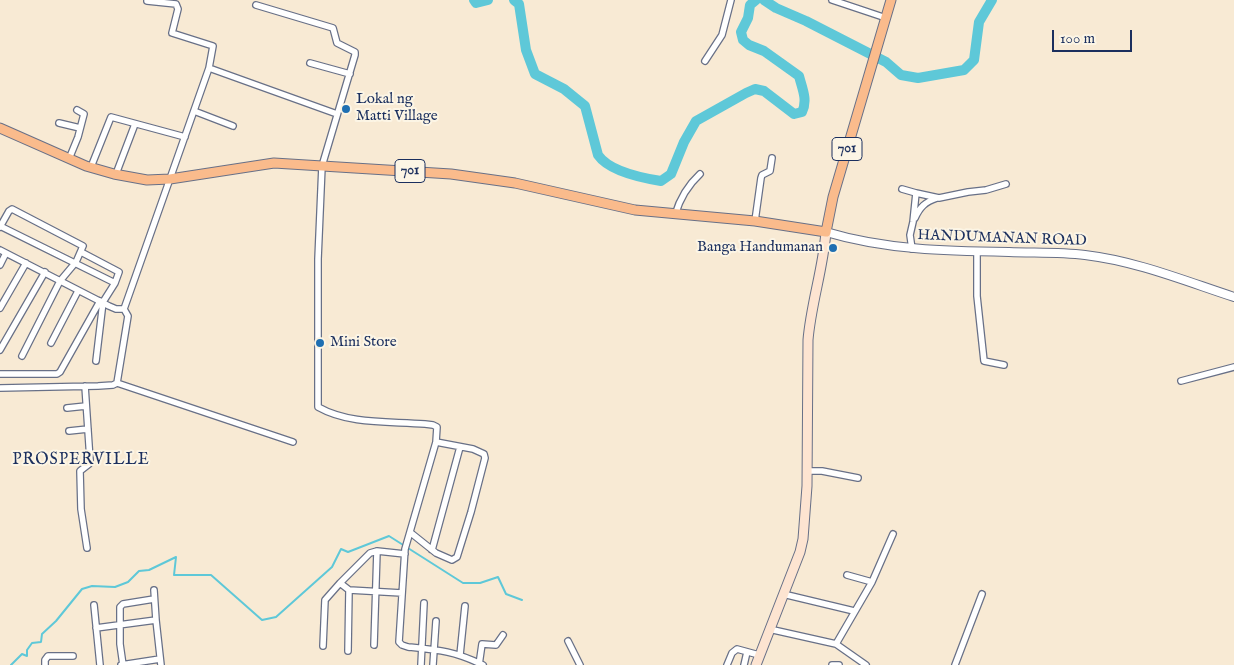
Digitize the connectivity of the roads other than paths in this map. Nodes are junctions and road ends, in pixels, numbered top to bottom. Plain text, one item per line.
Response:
1 (731, 0) edge
2 (832, 0) edge
3 (891, 0) edge
4 (147, 1) edge
5 (256, 5) dead end
6 (886, 18) junction
7 (705, 61) dead end
8 (310, 62) dead end
9 (209, 68) junction
10 (350, 74) junction
11 (77, 110) dead end
12 (194, 112) junction
13 (337, 114) junction
14 (59, 123) dead end
15 (135, 124) junction
16 (233, 126) dead end
17 (0, 128) edge
18 (80, 128) junction
19 (185, 137) junction
20 (772, 158) dead end
21 (69, 159) junction
22 (322, 166) junction
23 (91, 167) junction
24 (116, 174) junction
25 (700, 174) dead end
26 (170, 179) junction
27 (1006, 184) dead end
28 (902, 189) dead end
29 (916, 193) junction
30 (939, 198) junction
31 (675, 215) junction
32 (755, 221) junction
33 (913, 222) junction
34 (0, 226) edge
35 (826, 232) junction
36 (912, 249) junction
37 (3, 252) edge
38 (81, 252) junction
39 (977, 252) junction
40 (76, 262) junction
41 (26, 263) junction
42 (0, 265) edge
43 (45, 272) junction
44 (60, 281) junction
45 (115, 283) junction
46 (78, 291) junction
47 (1234, 297) edge
48 (102, 302) junction
49 (0, 308) edge
50 (124, 309) junction
51 (90, 319) junction
52 (100, 324) junction
53 (51, 343) dead end
54 (0, 350) edge
55 (22, 356) dead end
56 (96, 361) dead end
57 (1004, 365) dead end
58 (1234, 367) edge
59 (0, 374) edge
60 (1181, 381) dead end
61 (117, 383) junction
62 (85, 386) junction
63 (0, 388) edge
64 (86, 406) junction
65 (67, 408) dead end
66 (88, 429) junction
67 (69, 431) dead end
68 (292, 442) dead end
69 (436, 442) junction
70 (460, 447) junction
71 (807, 471) junction
72 (858, 478) dead end
73 (411, 533) junction
74 (892, 534) dead end
75 (87, 548) dead end
76 (432, 550) junction
77 (378, 551) junction
78 (405, 552) junction
79 (847, 575) dead end
80 (872, 582) junction
81 (340, 583) junction
82 (154, 590) dead end
83 (349, 590) junction
84 (377, 591) junction
85 (402, 593) junction
86 (783, 594) junction
87 (982, 594) dead end
88 (154, 599) junction
89 (424, 603) dead end
90 (94, 605) dead end
91 (465, 606) dead end
92 (854, 611) junction
93 (156, 620) junction
94 (436, 621) dead end
95 (120, 625) junction
96 (96, 628) junction
97 (769, 629) junction
98 (503, 635) dead end
99 (568, 641) dead end
100 (836, 644) junction
101 (374, 645) dead end
102 (323, 646) dead end
103 (422, 648) junction
104 (434, 649) junction
105 (348, 651) dead end
106 (747, 652) junction
107 (460, 655) junction
108 (759, 655) junction
109 (73, 656) dead end
110 (160, 662) edge
111 (480, 664) edge
112 (46, 665) edge
113 (100, 665) edge
114 (122, 665) edge
115 (421, 665) edge
116 (433, 665) edge
117 (580, 665) edge
118 (727, 665) edge
119 (744, 665) edge
120 (756, 665) edge
121 (832, 665) edge
122 (839, 665) edge
123 (866, 665) edge
124 (955, 665) edge

1 - 7 street
2 - 6 street
3 - 6 main road, 701
4 - 9 street
5 - 10 street
6 - 35 main road, 701
8 - 10 street
9 - 12 street
9 - 13 street
10 - 13 street
11 - 18 street
12 - 16 street
12 - 19 street
13 - 22 street
14 - 18 street
15 - 19 street
15 - 23 street
15 - 24 street
17 - 21 main road, 701
18 - 21 street
19 - 26 street
20 - 32 street
21 - 23 main road, 701
22 - 26 main road, 701
22 - 31 main road, 701
22 - 69 street
23 - 24 main road, 701
24 - 26 main road, 701
25 - 31 street
26 - 50 street
27 - 30 street
28 - 29 street
29 - 30 street
29 - 33 street
30 - 33 street
31 - 32 main road, 701
32 - 35 main road, 701
33 - 36 street
34 - 38 street
34 - 40 street
35 - 36 street, HANDUMANAN ROAD
35 - 71 main road
36 - 39 street, HANDUMANAN ROAD
37 - 41 street
37 - 42 street
38 - 40 street
38 - 45 street
39 - 47 street, HANDUMANAN ROAD
39 - 57 street
40 - 44 street
40 - 45 street
41 - 43 street
41 - 49 street
43 - 44 street
43 - 54 street
44 - 46 street
44 - 55 street
45 - 48 street
46 - 48 street
46 - 53 street
48 - 50 street
48 - 51 street
48 - 52 street
50 - 61 street
51 - 52 street
51 - 59 street
52 - 56 street
58 - 60 street
61 - 62 street
61 - 68 street
62 - 63 street
62 - 64 street
64 - 65 street
64 - 66 street
66 - 67 street
66 - 75 street
69 - 70 street
69 - 73 street
70 - 76 street
70 - 76 street
71 - 72 street
71 - 86 main road
73 - 76 street
73 - 78 street
74 - 80 street
77 - 78 street
77 - 81 street
77 - 84 street
78 - 85 street
79 - 80 street
80 - 92 street
81 - 83 street
81 - 102 street
82 - 88 street
83 - 84 street
83 - 105 street
84 - 85 street
84 - 101 street
85 - 103 street
86 - 92 street
86 - 97 main road
87 - 124 street
88 - 93 street
88 - 95 street
89 - 103 street
90 - 96 street
91 - 107 street
92 - 100 street
93 - 95 street
93 - 110 street
94 - 104 street
95 - 96 street
95 - 114 street
96 - 113 street
97 - 100 street
97 - 108 main road
98 - 111 street
99 - 117 street
100 - 123 street
103 - 104 street
103 - 115 street
104 - 107 street
104 - 116 street
106 - 108 street
106 - 118 street
106 - 119 street
107 - 111 street
108 - 120 main road
109 - 112 street
110 - 114 street
121 - 122 street

